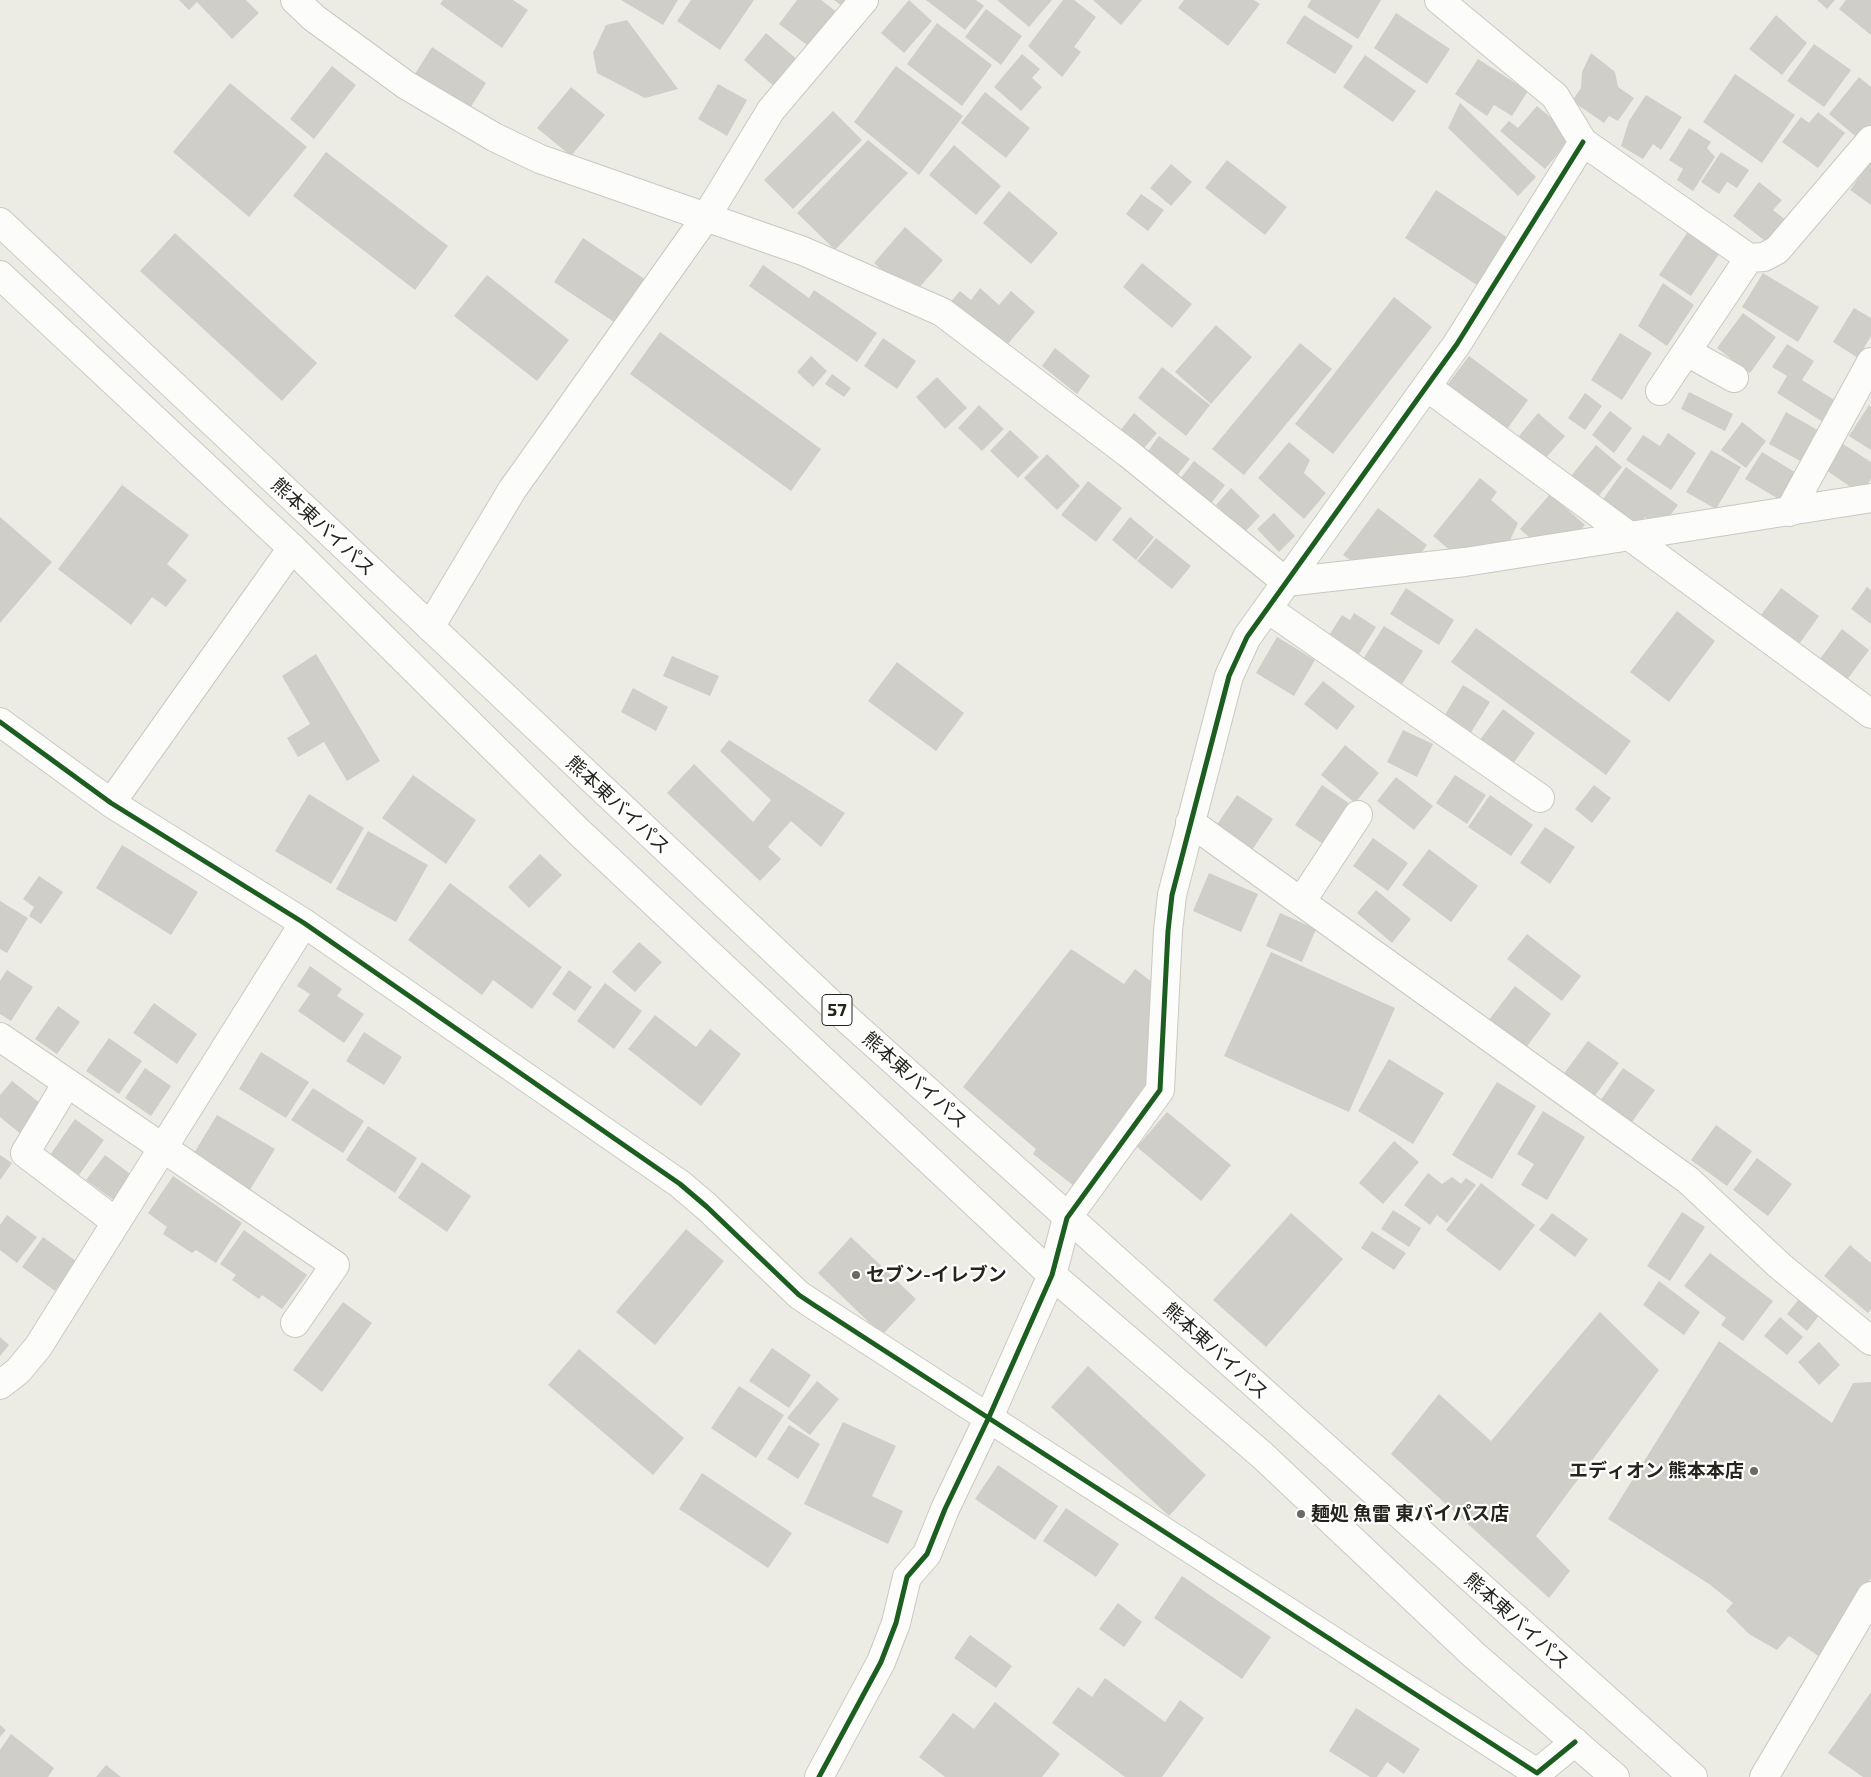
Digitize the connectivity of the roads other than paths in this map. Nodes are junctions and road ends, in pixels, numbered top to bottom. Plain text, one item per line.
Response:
1 (295, 0) edge
2 (864, 0) edge
3 (1439, 0) edge
4 (1871, 140) edge
5 (1583, 142) junction
6 (706, 217) junction
7 (0, 222) edge
8 (1749, 258) junction
9 (0, 275) edge
10 (1687, 352) junction
11 (1871, 362) edge
12 (1734, 378) dead end
13 (1427, 387) junction
14 (1660, 391) dead end
15 (1871, 498) edge
16 (1789, 512) junction
17 (1629, 535) junction
18 (292, 548) junction
19 (1286, 582) junction
20 (1268, 609) junction
21 (430, 627) junction
22 (1871, 714) edge
23 (0, 722) edge
24 (1540, 798) dead end
25 (110, 803) junction
26 (1358, 815) dead end
27 (1190, 822) junction
28 (1301, 902) junction
29 (304, 923) junction
30 (0, 1037) edge
31 (67, 1083) junction
32 (163, 1148) junction
33 (1067, 1218) junction
34 (116, 1222) junction
35 (1052, 1275) junction
36 (295, 1323) dead end
37 (1871, 1341) edge
38 (0, 1385) edge
39 (989, 1417) junction
40 (1871, 1596) edge
41 (1575, 1742) junction
42 (820, 1777) edge
43 (1615, 1777) edge
44 (1693, 1777) edge
45 (1764, 1777) edge

1 - 6 main road
2 - 6 main road
3 - 5 main road
4 - 8 main road
5 - 8 main road
5 - 13 main road
6 - 19 main road
6 - 21 main road
7 - 21 main road, 熊本東バイパス / 57
8 - 10 main road
9 - 18 main road, 熊本東バイパス / 57
10 - 12 main road
10 - 14 main road
11 - 16 main road
13 - 17 main road
13 - 19 main road
15 - 16 main road
16 - 17 main road
17 - 19 main road
17 - 22 main road
18 - 25 main road
18 - 35 main road, 熊本東バイパス / 57
19 - 20 main road
20 - 24 main road
20 - 27 main road
21 - 33 main road, 熊本東バイパス / 57
23 - 25 main road
25 - 29 main road
26 - 28 main road
27 - 28 main road
27 - 33 main road
28 - 37 main road
29 - 32 main road
29 - 39 main road
30 - 31 main road
31 - 32 main road
31 - 34 main road
32 - 34 main road
32 - 36 main road
33 - 35 main road
33 - 44 main road, 熊本東バイパス / 57
34 - 38 main road
35 - 39 main road
35 - 41 main road, 熊本東バイパス / 57
39 - 41 main road
39 - 42 main road
40 - 45 main road
41 - 43 main road, 熊本東バイパス / 57

